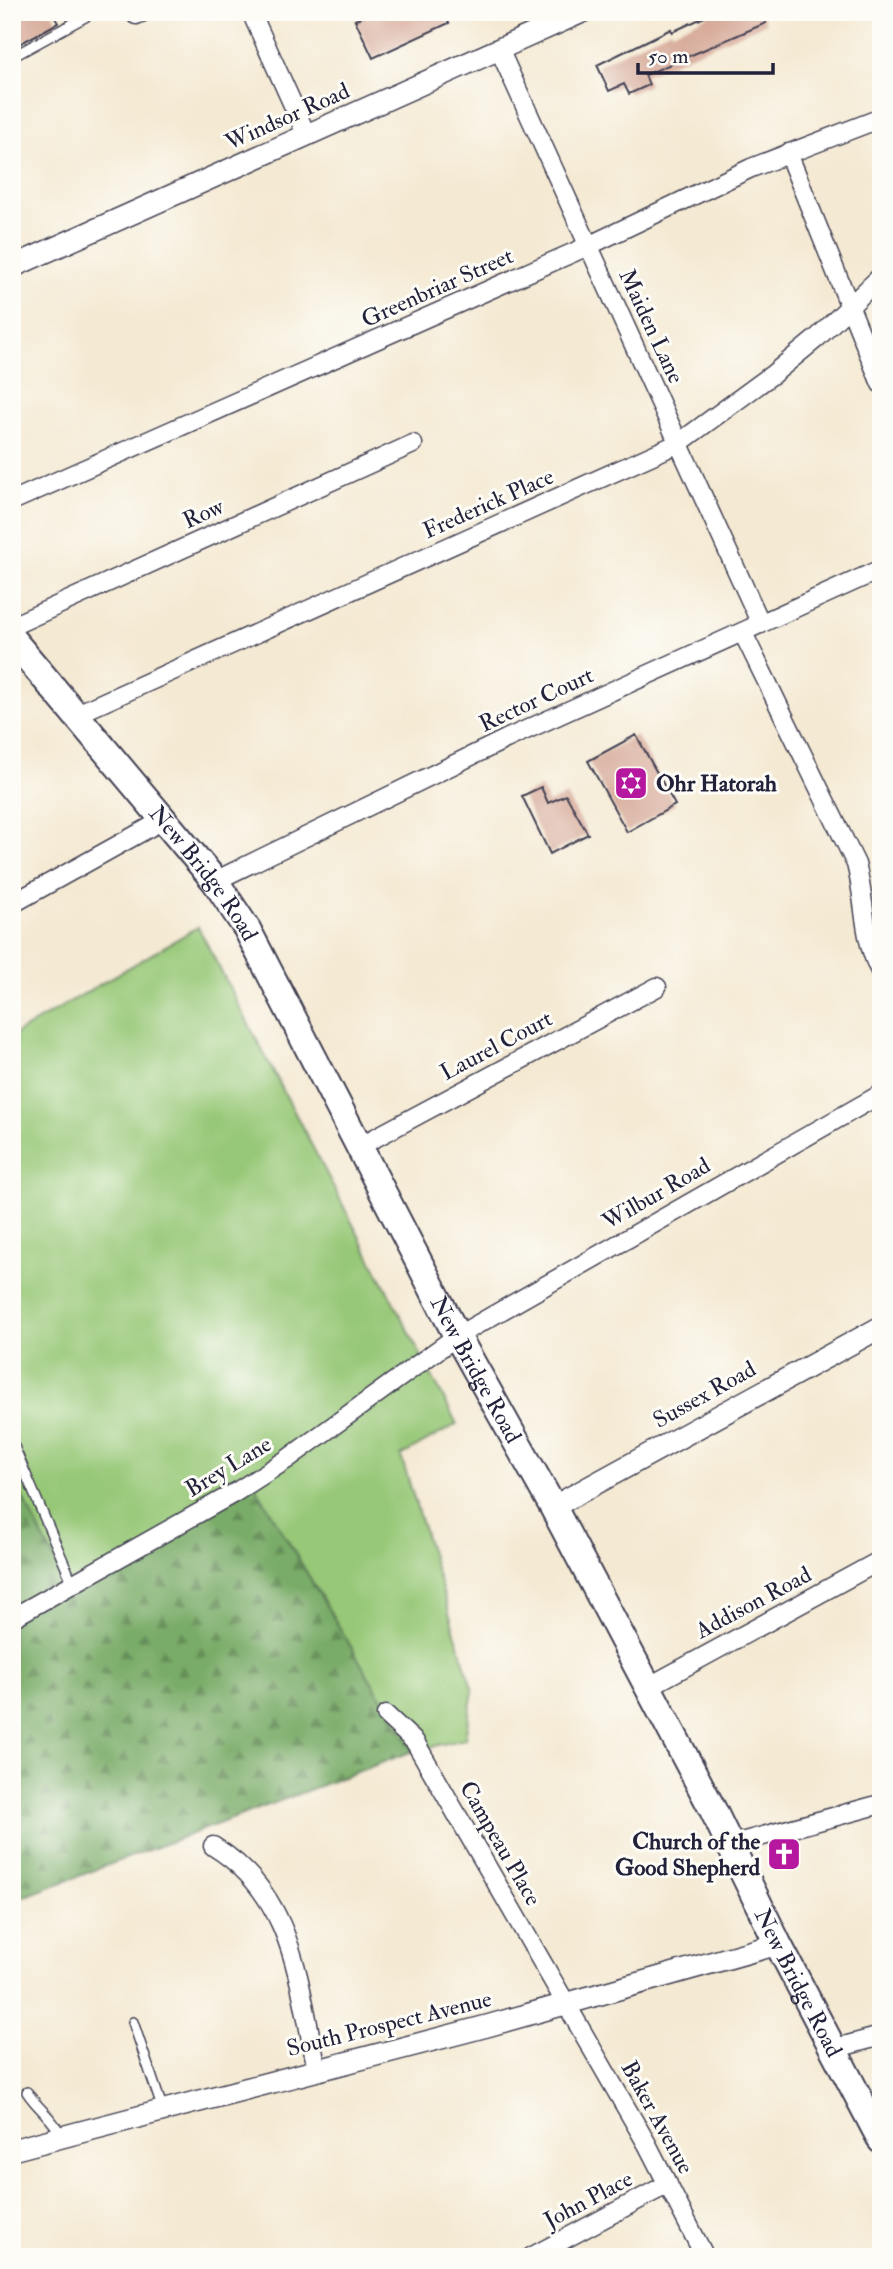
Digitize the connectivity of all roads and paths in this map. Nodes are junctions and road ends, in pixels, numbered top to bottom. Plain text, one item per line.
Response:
1 (94, 12) edge
2 (251, 12) edge
3 (582, 12) edge
4 (499, 50) junction
5 (12, 57) edge
6 (881, 118) edge
7 (307, 136) junction
8 (788, 152) junction
9 (588, 246) junction
10 (12, 267) edge
11 (881, 276) edge
12 (849, 305) junction
13 (881, 384) edge
14 (679, 443) junction
15 (413, 444) dead end
16 (12, 501) edge
17 (881, 569) edge
18 (761, 624) junction
19 (12, 626) edge
20 (743, 633) junction
21 (12, 639) edge
22 (21, 664) edge
23 (77, 714) junction
24 (163, 820) junction
25 (215, 881) junction
26 (12, 904) edge
27 (881, 973) edge
28 (657, 987) dead end
29 (881, 1094) edge
30 (358, 1147) junction
31 (881, 1327) edge
32 (457, 1336) junction
33 (12, 1442) edge
34 (553, 1507) junction
35 (881, 1560) edge
36 (72, 1584) junction
37 (12, 1618) edge
38 (648, 1686) junction
39 (386, 1715) dead end
40 (881, 1804) edge
41 (730, 1845) junction
42 (213, 1846) dead end
43 (778, 1944) junction
44 (566, 2004) junction
45 (133, 2022) dead end
46 (881, 2036) edge
47 (833, 2049) junction
48 (317, 2068) junction
49 (27, 2092) dead end
50 (163, 2110) junction
51 (62, 2137) junction
52 (881, 2140) edge
53 (12, 2150) edge
54 (668, 2184) junction
55 (531, 2257) edge
56 (705, 2257) edge

1 - 5 lane
2 - 7 street
3 - 4 street, Windsor Road
4 - 7 street, Windsor Road
4 - 9 street, Maiden Lane
6 - 8 street, Greenbriar Street
7 - 10 street, Windsor Road
8 - 9 street, Greenbriar Street
8 - 12 street
9 - 14 street, Maiden Lane
9 - 16 street, Greenbriar Street
11 - 12 street, Frederick Place
12 - 13 street
12 - 14 street, Frederick Place
14 - 18 street, Maiden Lane
14 - 23 street, Frederick Place
15 - 19 street, Row
17 - 18 street, Rector Court
18 - 20 street, Rector Court
20 - 25 street, Rector Court
20 - 27 street
21 - 22 main road, New Bridge Road
22 - 23 main road, New Bridge Road
23 - 24 main road, New Bridge Road
24 - 25 main road, New Bridge Road
24 - 26 street
25 - 30 main road, New Bridge Road
28 - 30 street, Laurel Court
29 - 32 street, Wilbur Road
30 - 32 main road, New Bridge Road
31 - 34 street, Sussex Road
32 - 34 main road, New Bridge Road
32 - 36 street, Brey Lane
33 - 36 lane
34 - 38 main road, New Bridge Road
35 - 38 street, Addison Road
36 - 37 street, Brey Lane
38 - 41 main road, New Bridge Road
39 - 44 street, Campeau Place
40 - 41 street
41 - 43 main road, New Bridge Road
42 - 48 street
43 - 44 street, South Prospect Avenue
43 - 47 main road, New Bridge Road
44 - 48 street, South Prospect Avenue
44 - 54 street, Baker Avenue
45 - 50 lane
46 - 47 street
47 - 52 main road, New Bridge Road
48 - 50 street, South Prospect Avenue
49 - 51 lane
50 - 51 street, South Prospect Avenue
51 - 53 street, South Prospect Avenue
54 - 55 street, John Place
54 - 56 street, Baker Avenue

